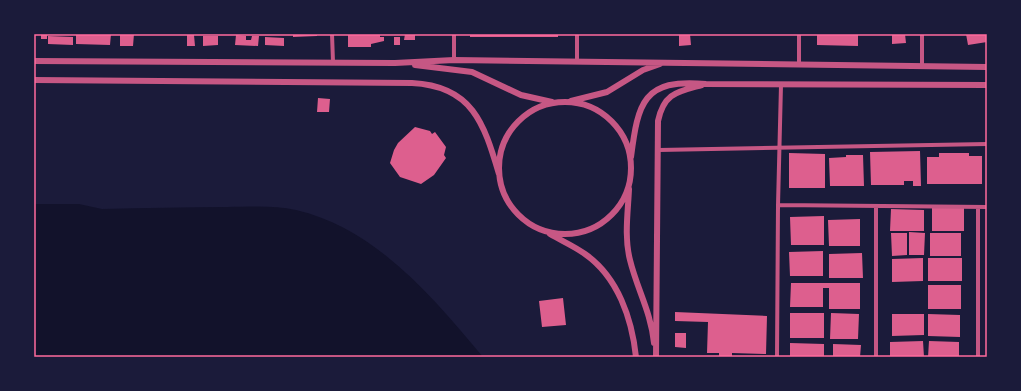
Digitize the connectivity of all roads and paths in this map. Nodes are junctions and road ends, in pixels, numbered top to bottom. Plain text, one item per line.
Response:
1 (332, 34) edge
2 (454, 34) edge
3 (577, 34) edge
4 (799, 34) edge
5 (922, 34) edge
6 (454, 60) junction
7 (34, 61) edge
8 (577, 61) junction
9 (332, 62) junction
10 (669, 62) junction
11 (395, 63) junction
12 (799, 65) junction
13 (922, 67) junction
14 (987, 67) edge
15 (34, 80) edge
16 (706, 84) junction
17 (781, 85) junction
18 (987, 85) edge
19 (569, 101) junction
20 (553, 102) junction
21 (987, 144) edge
22 (779, 147) junction
23 (659, 150) junction
24 (631, 162) junction
25 (499, 174) junction
26 (629, 185) junction
27 (778, 205) junction
28 (876, 206) junction
29 (978, 207) junction
30 (987, 207) edge
31 (543, 231) junction
32 (636, 357) edge
33 (656, 357) edge
34 (777, 357) edge
35 (876, 357) edge
36 (978, 357) edge

1 - 9 street
2 - 6 street
3 - 8 street
4 - 12 street
5 - 13 street
6 - 8 street
6 - 11 street
7 - 9 street
8 - 10 street
9 - 11 street
10 - 12 street
10 - 19 street
11 - 20 street
12 - 13 street
13 - 14 street
15 - 25 street
16 - 17 street
16 - 23 street
16 - 24 street
17 - 18 street
17 - 22 street
19 - 20 street
19 - 24 street
20 - 25 street
21 - 22 street
22 - 23 street
22 - 27 street
23 - 33 street
24 - 26 street
25 - 31 street
26 - 31 street
26 - 33 street
27 - 28 street
27 - 34 street
28 - 29 street
28 - 35 street
29 - 30 street
29 - 36 street
31 - 32 street

